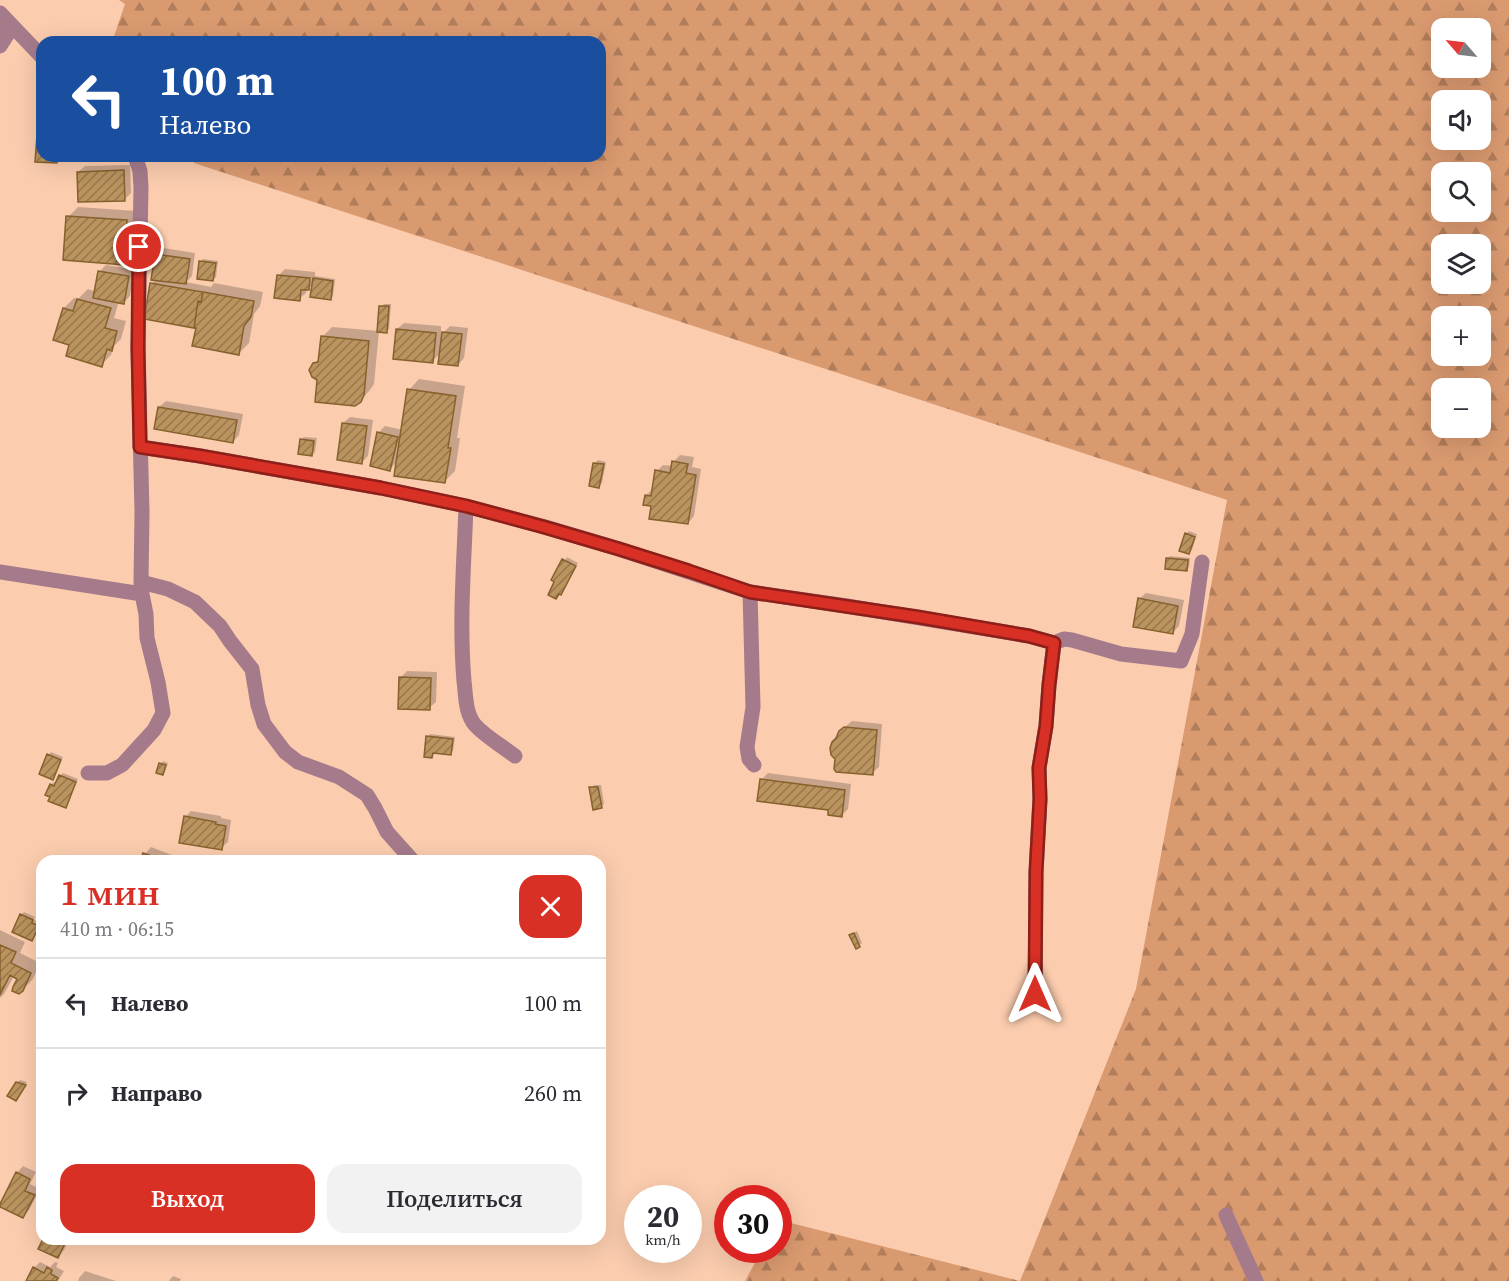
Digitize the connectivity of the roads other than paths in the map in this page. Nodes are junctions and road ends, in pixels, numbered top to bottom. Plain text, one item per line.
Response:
1 (0, 13) edge
2 (0, 46) edge
3 (36, 51) edge
4 (137, 162) edge
5 (140, 447) junction
6 (466, 506) junction
7 (1202, 562) dead end
8 (0, 572) edge
9 (141, 588) junction
10 (750, 592) junction
11 (1054, 643) junction
12 (516, 756) dead end
13 (754, 765) dead end
14 (88, 773) dead end
15 (408, 855) edge
16 (1035, 994) dead end
17 (1226, 1215) dead end
18 (1256, 1281) edge

1 - 2 street
1 - 3 street
4 - 5 street
5 - 6 street
5 - 9 street
6 - 10 street
6 - 12 street
7 - 11 street
8 - 9 street
9 - 14 street
9 - 15 street
10 - 11 street
10 - 13 street
11 - 16 street
17 - 18 street

